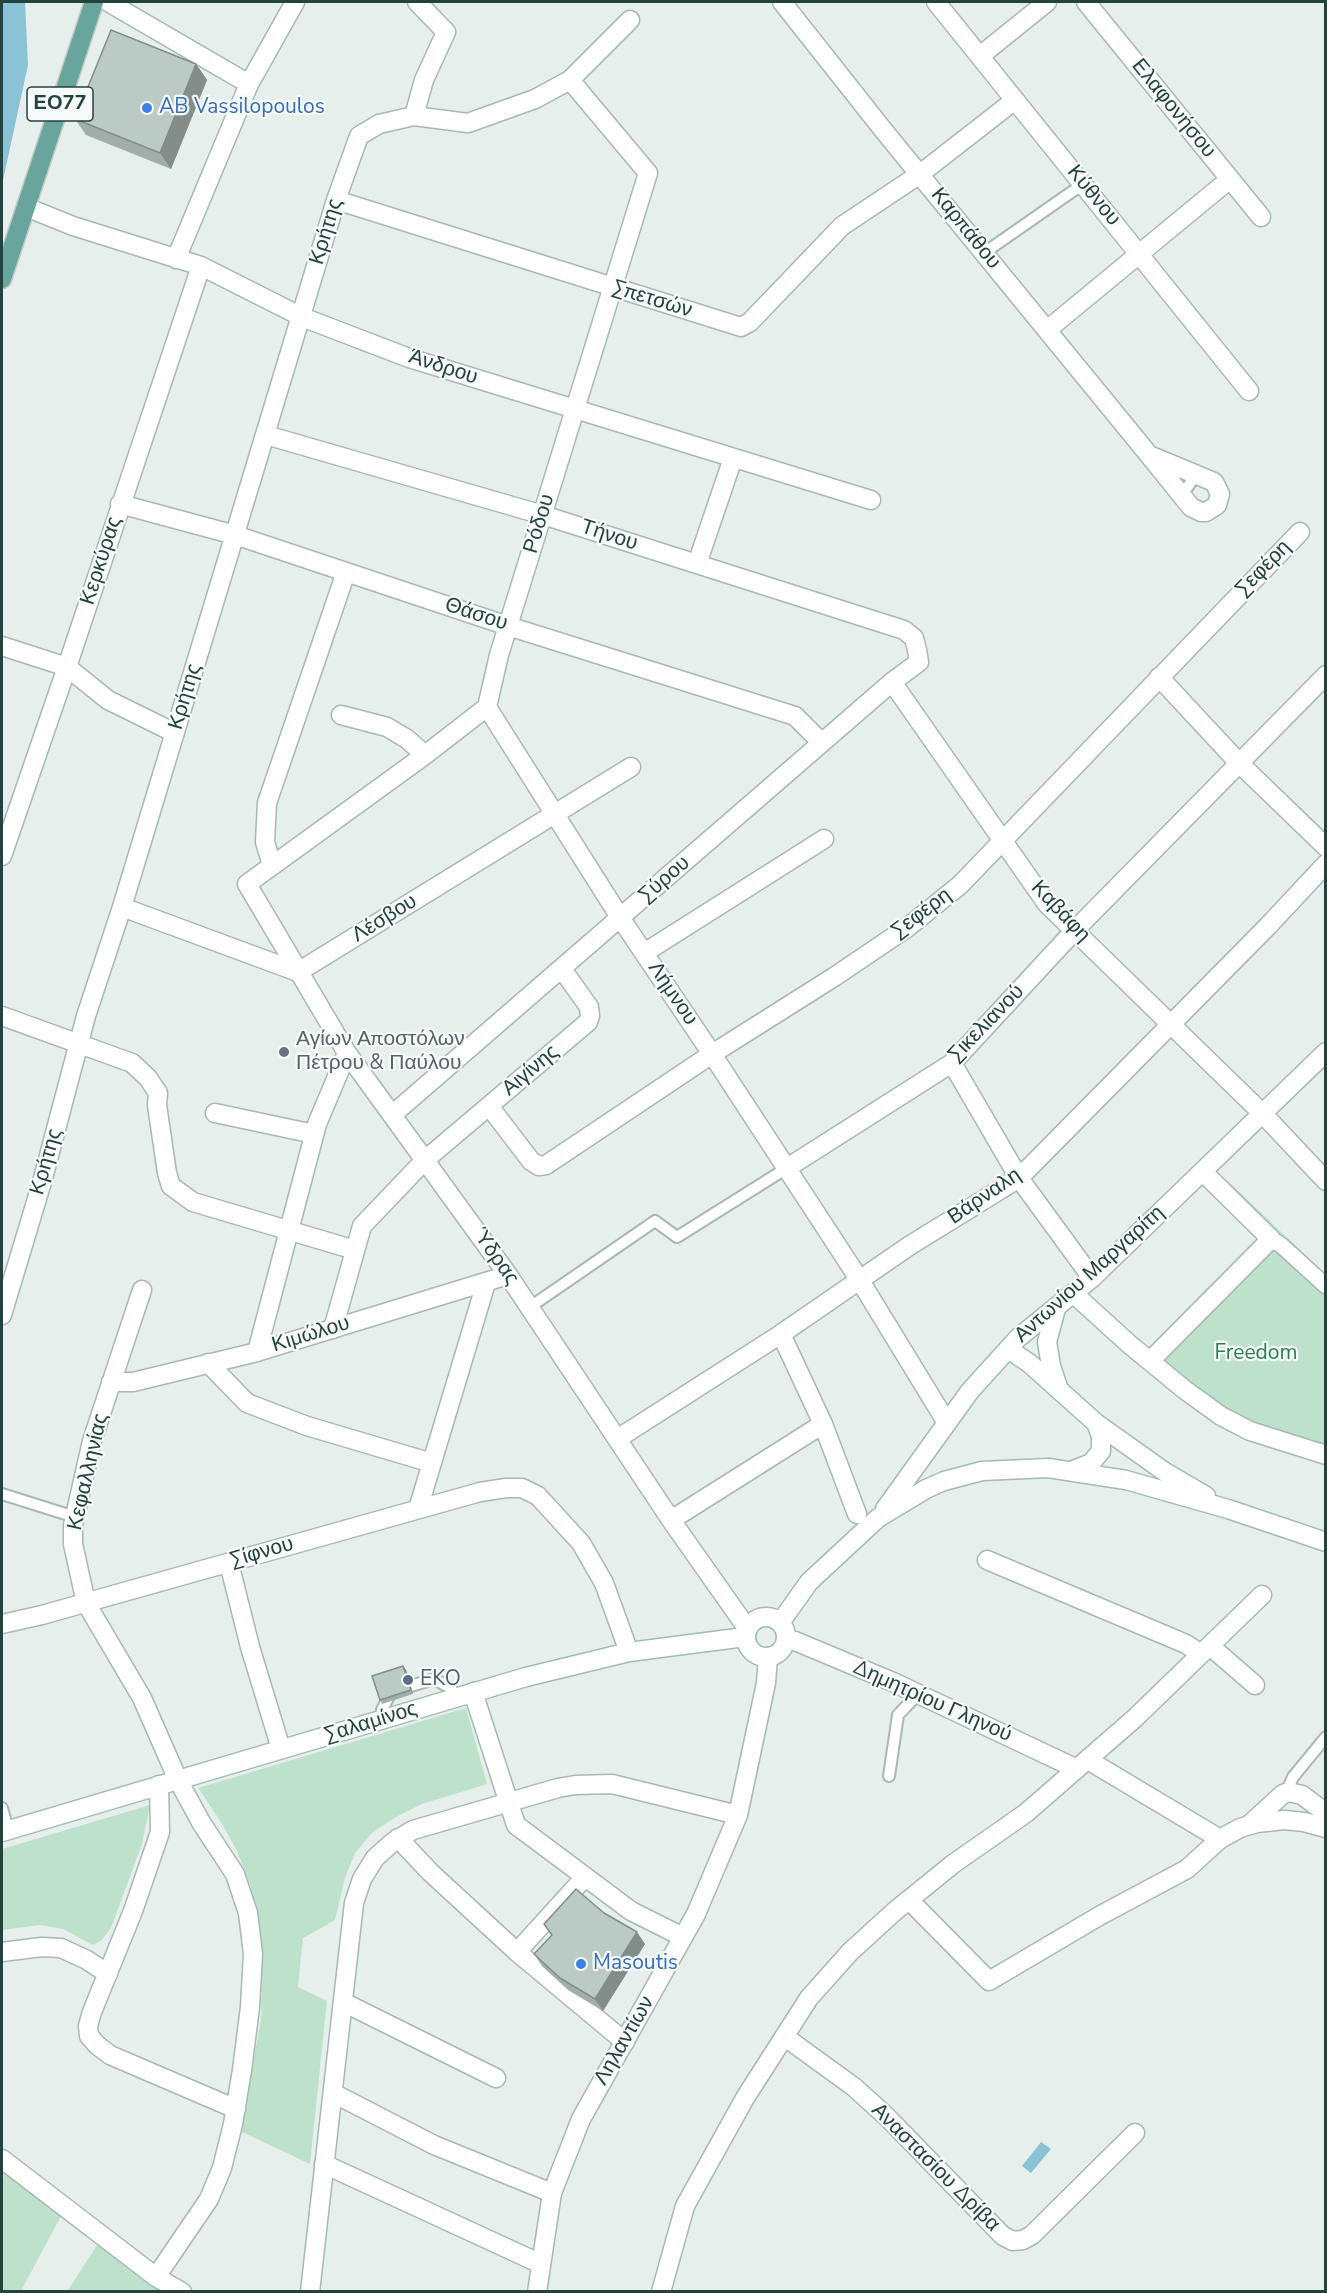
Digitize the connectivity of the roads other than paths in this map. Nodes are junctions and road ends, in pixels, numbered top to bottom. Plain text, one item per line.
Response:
1 (94, 2) edge
2 (108, 2) edge
3 (295, 2) edge
4 (417, 2) edge
5 (782, 2) edge
6 (936, 2) edge
7 (1047, 2) edge
8 (1086, 2) edge
9 (630, 20) dead end
10 (980, 56) junction
11 (570, 80) junction
12 (249, 84) junction
13 (1015, 100) junction
14 (414, 116) junction
15 (920, 174) junction
16 (1230, 178) junction
17 (1083, 184) junction
18 (336, 200) junction
19 (26, 207) junction
20 (1261, 218) dead end
21 (984, 253) junction
22 (1139, 254) junction
23 (176, 259) junction
24 (201, 266) junction
25 (2, 279) edge
26 (613, 288) junction
27 (302, 317) junction
28 (1047, 330) junction
29 (1249, 391) dead end
30 (576, 410) junction
31 (266, 435) junction
32 (1149, 455) junction
33 (733, 458) junction
34 (1196, 475) junction
35 (1182, 495) junction
36 (871, 500) dead end
37 (120, 504) junction
38 (543, 515) junction
39 (1300, 532) dead end
40 (235, 536) junction
41 (697, 564) junction
42 (346, 572) junction
43 (508, 626) junction
44 (914, 638) joint
45 (2, 646) edge
46 (67, 667) junction
47 (1326, 675) edge
48 (1159, 677) junction
49 (892, 682) junction
50 (487, 707) junction
51 (341, 715) dead end
52 (175, 733) junction
53 (822, 743) junction
54 (424, 755) junction
55 (1239, 763) junction
56 (631, 767) dead end
57 (556, 814) junction
58 (824, 839) dead end
59 (1003, 841) junction
60 (1326, 847) edge
61 (2, 856) edge
62 (1326, 864) edge
63 (272, 866) junction
64 (122, 907) junction
65 (621, 919) junction
66 (1075, 930) junction
67 (644, 953) junction
68 (562, 969) junction
69 (298, 972) junction
70 (2, 1016) edge
71 (1170, 1024) junction
72 (80, 1043) junction
73 (1326, 1052) edge
74 (347, 1053) junction
75 (712, 1054) junction
76 (952, 1063) junction
77 (489, 1106) junction
78 (215, 1113) dead end
79 (1262, 1113) junction
80 (392, 1115) junction
81 (314, 1134) junction
82 (425, 1160) junction
83 (787, 1168) junction
84 (1203, 1172) junction
85 (1019, 1178) junction
86 (1326, 1181) edge
87 (289, 1230) junction
88 (1271, 1239) junction
89 (355, 1250) junction
90 (508, 1275) junction
91 (1092, 1278) junction
92 (859, 1279) junction
93 (486, 1282) junction
94 (1326, 1286) edge
95 (142, 1290) dead end
96 (1074, 1294) junction
97 (530, 1307) junction
98 (1056, 1309) junction
99 (2, 1315) edge
100 (333, 1329) junction
101 (781, 1334) junction
102 (1008, 1349) junction
103 (257, 1352) junction
104 (1150, 1361) junction
105 (208, 1364) junction
106 (111, 1382) junction
107 (1059, 1389) junction
108 (947, 1423) junction
109 (1096, 1423) junction
110 (823, 1424) junction
111 (617, 1439) junction
112 (1326, 1455) edge
113 (922, 1461) junction
114 (432, 1463) junction
115 (1071, 1471) junction
116 (944, 1481) junction
117 (2, 1494) edge
118 (418, 1509) junction
119 (1228, 1509) junction
120 (857, 1514) dead end
121 (75, 1517) junction
122 (878, 1518) junction
123 (671, 1520) junction
124 (1326, 1542) edge
125 (987, 1560) dead end
126 (229, 1563) junction
127 (1262, 1595) dead end
128 (86, 1602) junction
129 (780, 1623) junction
130 (2, 1624) edge
131 (746, 1633) junction
132 (786, 1640) junction
133 (1206, 1650) junction
134 (629, 1652) junction
135 (768, 1658) junction
136 (1255, 1685) dead end
137 (451, 1688) dead end
138 (473, 1692) junction
139 (918, 1694) junction
140 (382, 1710) dead end
141 (1326, 1737) edge
142 (281, 1749) junction
143 (1082, 1764) junction
144 (890, 1776) dead end
145 (178, 1780) junction
146 (159, 1785) junction
147 (1286, 1793) junction
148 (507, 1803) junction
149 (2, 1808) edge
150 (1326, 1814) edge
151 (738, 1815) junction
152 (1248, 1826) junction
153 (1326, 1828) edge
154 (5, 1831) edge
155 (398, 1838) junction
156 (1220, 1839) junction
157 (585, 1876) junction
158 (909, 1900) junction
159 (683, 1937) junction
160 (2, 1952) edge
161 (517, 1952) junction
162 (108, 1974) junction
163 (343, 2002) junction
164 (785, 2037) junction
165 (625, 2042) junction
166 (496, 2078) dead end
167 (333, 2093) junction
168 (236, 2109) junction
169 (1135, 2133) dead end
170 (2, 2159) edge
171 (324, 2164) junction
172 (552, 2193) junction
173 (541, 2264) junction
174 (156, 2277) junction
175 (182, 2292) edge
176 (310, 2292) edge
177 (537, 2292) edge
178 (661, 2292) edge

1 - 19 main road, ΕΟ77
2 - 12 street
3 - 12 street
4 - 14 street
5 - 15 street, Καρπάθου
6 - 10 street, Κύθνου
7 - 10 street
8 - 16 street, Ελαφονήσου
9 - 11 street
10 - 13 street, Κύθνου
11 - 14 street
11 - 26 street, Ρόδου
12 - 23 street
13 - 15 street
13 - 17 street, Κύθνου
14 - 18 street, Κρήτης
15 - 21 street, Καρπάθου
15 - 26 street, Σπετσών
16 - 20 street, Ελαφονήσου
16 - 22 street
17 - 21 lane
17 - 22 street, Κύθνου
18 - 26 street, Σπετσών
18 - 27 street, Κρήτης
19 - 23 street, Άνδρου
19 - 25 main road, ΕΟ77
21 - 28 street, Καρπάθου
22 - 28 street
22 - 29 street, Κύθνου
23 - 24 street, Άνδρου
24 - 27 street, Άνδρου
24 - 37 street, Κερκύρας
26 - 30 street, Ρόδου
27 - 30 street, Άνδρου
27 - 31 street, Κρήτης
28 - 32 street, Καρπάθου
30 - 33 street, Άνδρου
30 - 38 street, Ρόδου
31 - 38 street, Τήνου
31 - 40 street, Κρήτης
32 - 34 street, Καρπάθου
32 - 35 street, Καρπάθου
33 - 36 street, Άνδρου
33 - 41 street
34 - 35 lane
34 - 35 street, Καρπάθου
37 - 40 street, Θάσου
37 - 46 street, Κερκύρας
38 - 41 street, Τήνου
38 - 43 street, Ρόδου
39 - 48 street, Σεφέρη
40 - 42 street, Θάσου
40 - 52 street, Κρήτης
41 - 44 street, Τήνου
42 - 43 street, Θάσου
42 - 63 street
43 - 50 street, Ρόδου
43 - 53 street, Θάσου
44 - 49 street, Σύρου
45 - 46 street
46 - 52 street
46 - 61 street, Κερκύρας
47 - 55 street, Σικελιανού
48 - 55 street
48 - 59 street, Σεφέρη
49 - 53 street, Σύρου
49 - 59 street, Καβάφη
50 - 54 street
50 - 57 street, Λήμνου
51 - 54 street
52 - 64 street, Κρήτης
53 - 65 street, Σύρου
54 - 63 street
55 - 60 street
55 - 66 street, Σικελιανού
56 - 57 street, Λέσβου
57 - 65 street, Λήμνου
57 - 69 street, Λέσβου
58 - 67 street
59 - 66 street, Καβάφη
59 - 75 street, Σεφέρη
62 - 71 street, Βάρναλη
63 - 69 street, Ύδρας
64 - 69 street
64 - 72 street, Κρήτης
65 - 67 street, Λήμνου
65 - 68 street, Σύρου
66 - 71 street, Καβάφη
66 - 76 street, Σικελιανού
67 - 75 street, Λήμνου
68 - 77 street, Αιγίνης
68 - 80 street, Σύρου
69 - 74 street, Ύδρας
70 - 72 street
71 - 79 street, Καβάφη
71 - 85 street, Βάρναλη
72 - 87 street
72 - 99 street, Κρήτης
73 - 79 street, Αντωνίου Μαργαρίτη
74 - 80 street, Ύδρας
74 - 81 street
75 - 77 street, Σεφέρη
75 - 83 street, Λήμνου
76 - 83 street, Σικελιανού
76 - 85 street
77 - 82 street, Αιγίνης
78 - 81 street
79 - 84 street, Αντωνίου Μαργαρίτη
79 - 86 street, Καβάφη
80 - 82 street, Ύδρας
81 - 87 street
82 - 89 street, Αιγίνης
82 - 90 street, Ύδρας
83 - 92 street, Λήμνου
83 - 97 lane, Σικελιανού
84 - 88 street
84 - 91 street, Αντωνίου Μαργαρίτη
85 - 91 street
85 - 92 street, Βάρναλη
87 - 89 street
87 - 103 street
88 - 94 street
88 - 104 street
89 - 100 street, Αιγίνης
90 - 93 street, Κιμώλου
90 - 97 street, Ύδρας
91 - 96 street, Αντωνίου Μαργαρίτη
92 - 101 street, Βάρναλη
92 - 108 street, Λήμνου
93 - 100 street, Κιμώλου
93 - 114 street
95 - 106 street, Κεφαλληνίας
96 - 98 street, Αντωνίου Μαργαρίτη
96 - 104 street
97 - 111 street, Ύδρας
98 - 102 street, Αντωνίου Μαργαρίτη
98 - 107 street
100 - 103 street, Κιμώλου
101 - 110 street
101 - 111 street, Βάρναλη
102 - 107 street
102 - 108 street, Αντωνίου Μαργαρίτη
103 - 105 street, Κιμώλου
104 - 112 street
105 - 106 street, Κιμώλου
105 - 114 street
106 - 121 street, Κεφαλληνίας
107 - 109 street
108 - 113 street, Αντωνίου Μαργαρίτη
109 - 115 street
109 - 119 street
110 - 120 street
110 - 123 street
111 - 123 street, Ύδρας
113 - 116 street
113 - 122 street, Αντωνίου Μαργαρίτη
114 - 118 street
115 - 116 street
115 - 119 street
116 - 122 street
117 - 121 lane
118 - 126 street, Σίφνου
118 - 134 street, Σίφνου
119 - 124 street
121 - 128 street, Κεφαλληνίας
122 - 129 street
123 - 131 street, Ύδρας
125 - 133 street
126 - 128 street, Σίφνου
126 - 142 street
127 - 133 street
128 - 130 street, Σίφνου
128 - 145 street, Κεφαλληνίας
129 - 131 street
129 - 132 street
131 - 134 street, Σαλαμίνος
131 - 135 street
132 - 135 street
132 - 139 street, Δημητρίου Γληνού
133 - 136 street
133 - 143 street
134 - 138 street, Σαλαμίνος
135 - 151 street, Ληλαντίων
137 - 140 lane
138 - 142 street, Σαλαμίνος
138 - 148 street
139 - 143 street, Δημητρίου Γληνού
139 - 144 lane
141 - 147 lane
142 - 145 street, Σαλαμίνος
143 - 156 street, Δημητρίου Γληνού
143 - 158 street
145 - 146 street, Σαλαμίνος
145 - 168 street, Κεφαλληνίας
146 - 154 street, Σαλαμίνος
146 - 162 street
147 - 150 street
147 - 152 street
148 - 151 street
148 - 155 street
148 - 157 street
149 - 154 lane
151 - 159 street, Ληλαντίων
152 - 153 street
152 - 156 street
155 - 161 street
155 - 163 street
156 - 158 street
157 - 159 street
157 - 161 street
158 - 164 street
159 - 165 street, Ληλαντίων
160 - 162 street
161 - 165 street
162 - 168 street
163 - 166 street
163 - 167 street
164 - 169 street, Αναστασίου Δρίβα
164 - 178 street
165 - 172 street, Ληλαντίων
167 - 171 street
167 - 172 street
168 - 174 street, Κεφαλληνίας
170 - 174 street
171 - 173 street
171 - 176 street
172 - 173 street, Ληλαντίων
173 - 177 street, Ληλαντίων
174 - 175 street

